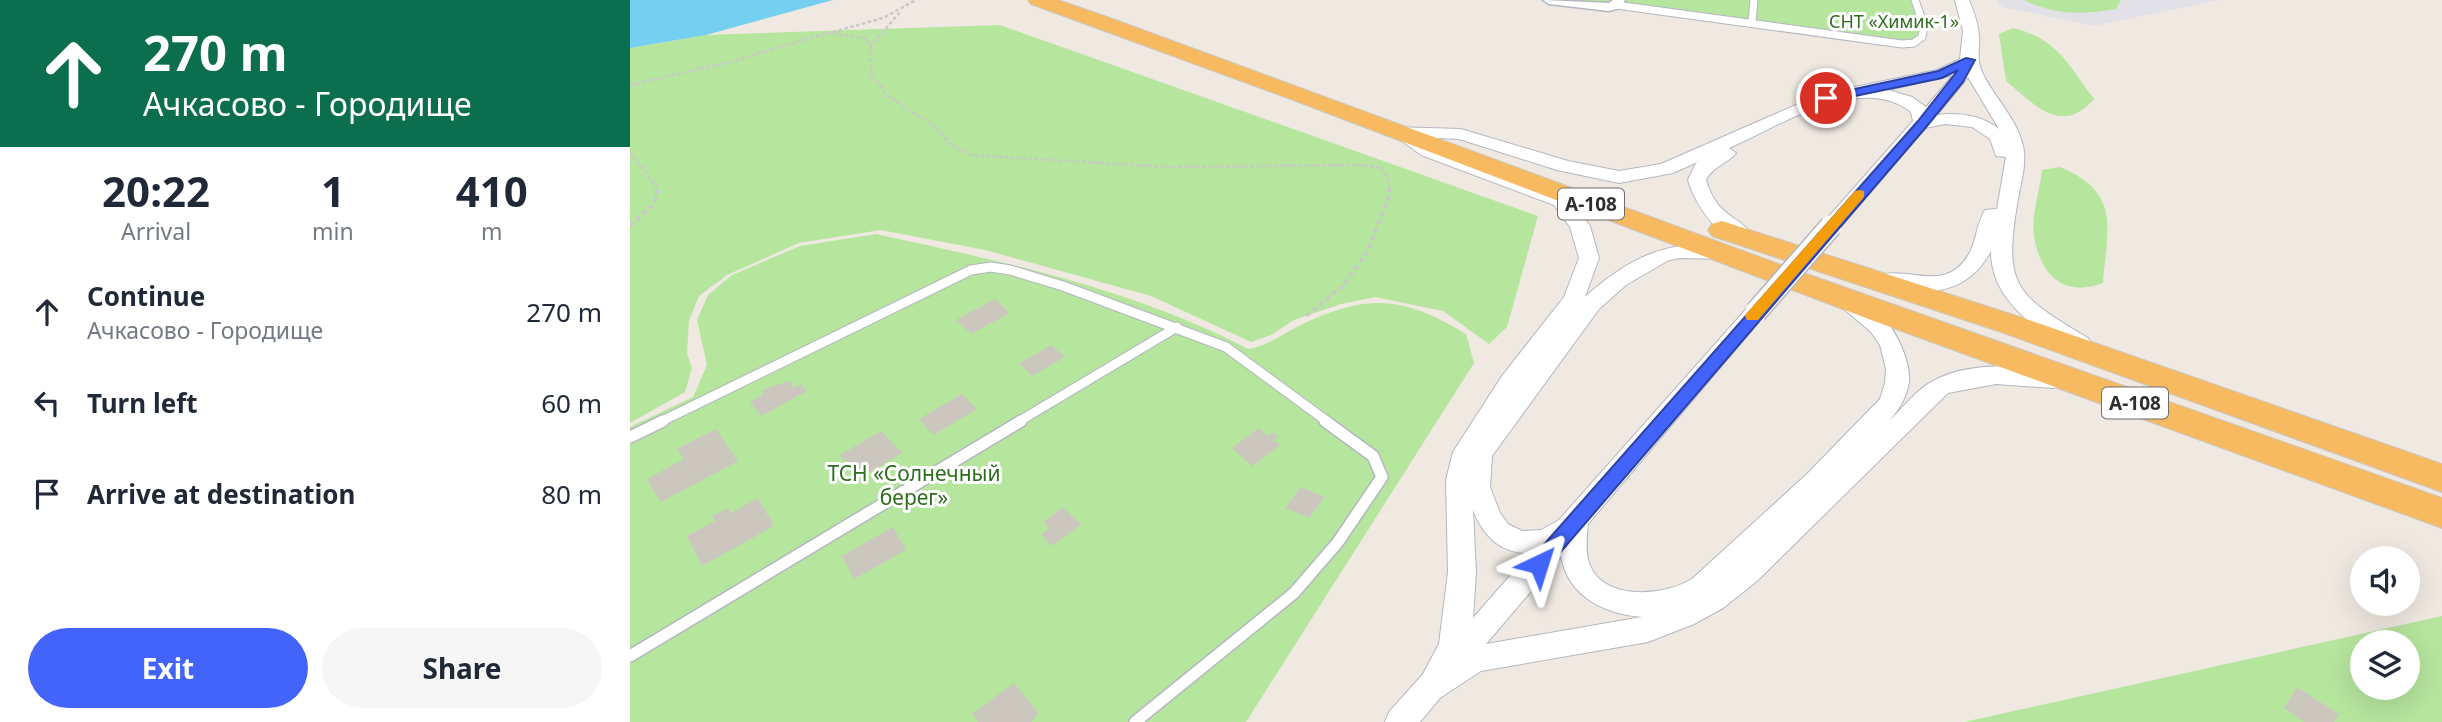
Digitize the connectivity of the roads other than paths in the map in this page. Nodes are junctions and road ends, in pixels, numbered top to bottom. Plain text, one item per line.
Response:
1 (1038, 0) edge
2 (1549, 0) edge
3 (1754, 0) edge
4 (1915, 0) edge
5 (1962, 0) edge
6 (1617, 3) edge
7 (1752, 22) junction
8 (1970, 60) junction
9 (1922, 124) junction
10 (1400, 131) junction
11 (1745, 249) junction
12 (1839, 282) junction
13 (1177, 327) junction
14 (2096, 354) junction
15 (2088, 386) junction
16 (630, 437) edge
17 (2442, 478) edge
18 (2442, 513) edge
19 (1574, 523) junction
20 (630, 656) edge
21 (1432, 687) junction
22 (1135, 722) edge
23 (1400, 722) edge

1 - 10 highway, А-108
2 - 6 street
3 - 7 lane
4 - 7 lane
5 - 8 street
6 - 7 lane
8 - 9 street
8 - 10 street
8 - 14 street
9 - 11 street
9 - 12 street
9 - 19 street, bridge
10 - 11 highway, А-108
10 - 21 street
11 - 12 highway, А-108
11 - 19 street
12 - 14 highway, А-108
12 - 15 highway, А-108
12 - 19 street
13 - 16 lane
13 - 20 lane
13 - 22 lane
14 - 17 highway, А-108
15 - 18 highway, А-108
15 - 21 street
19 - 21 street
21 - 23 street

